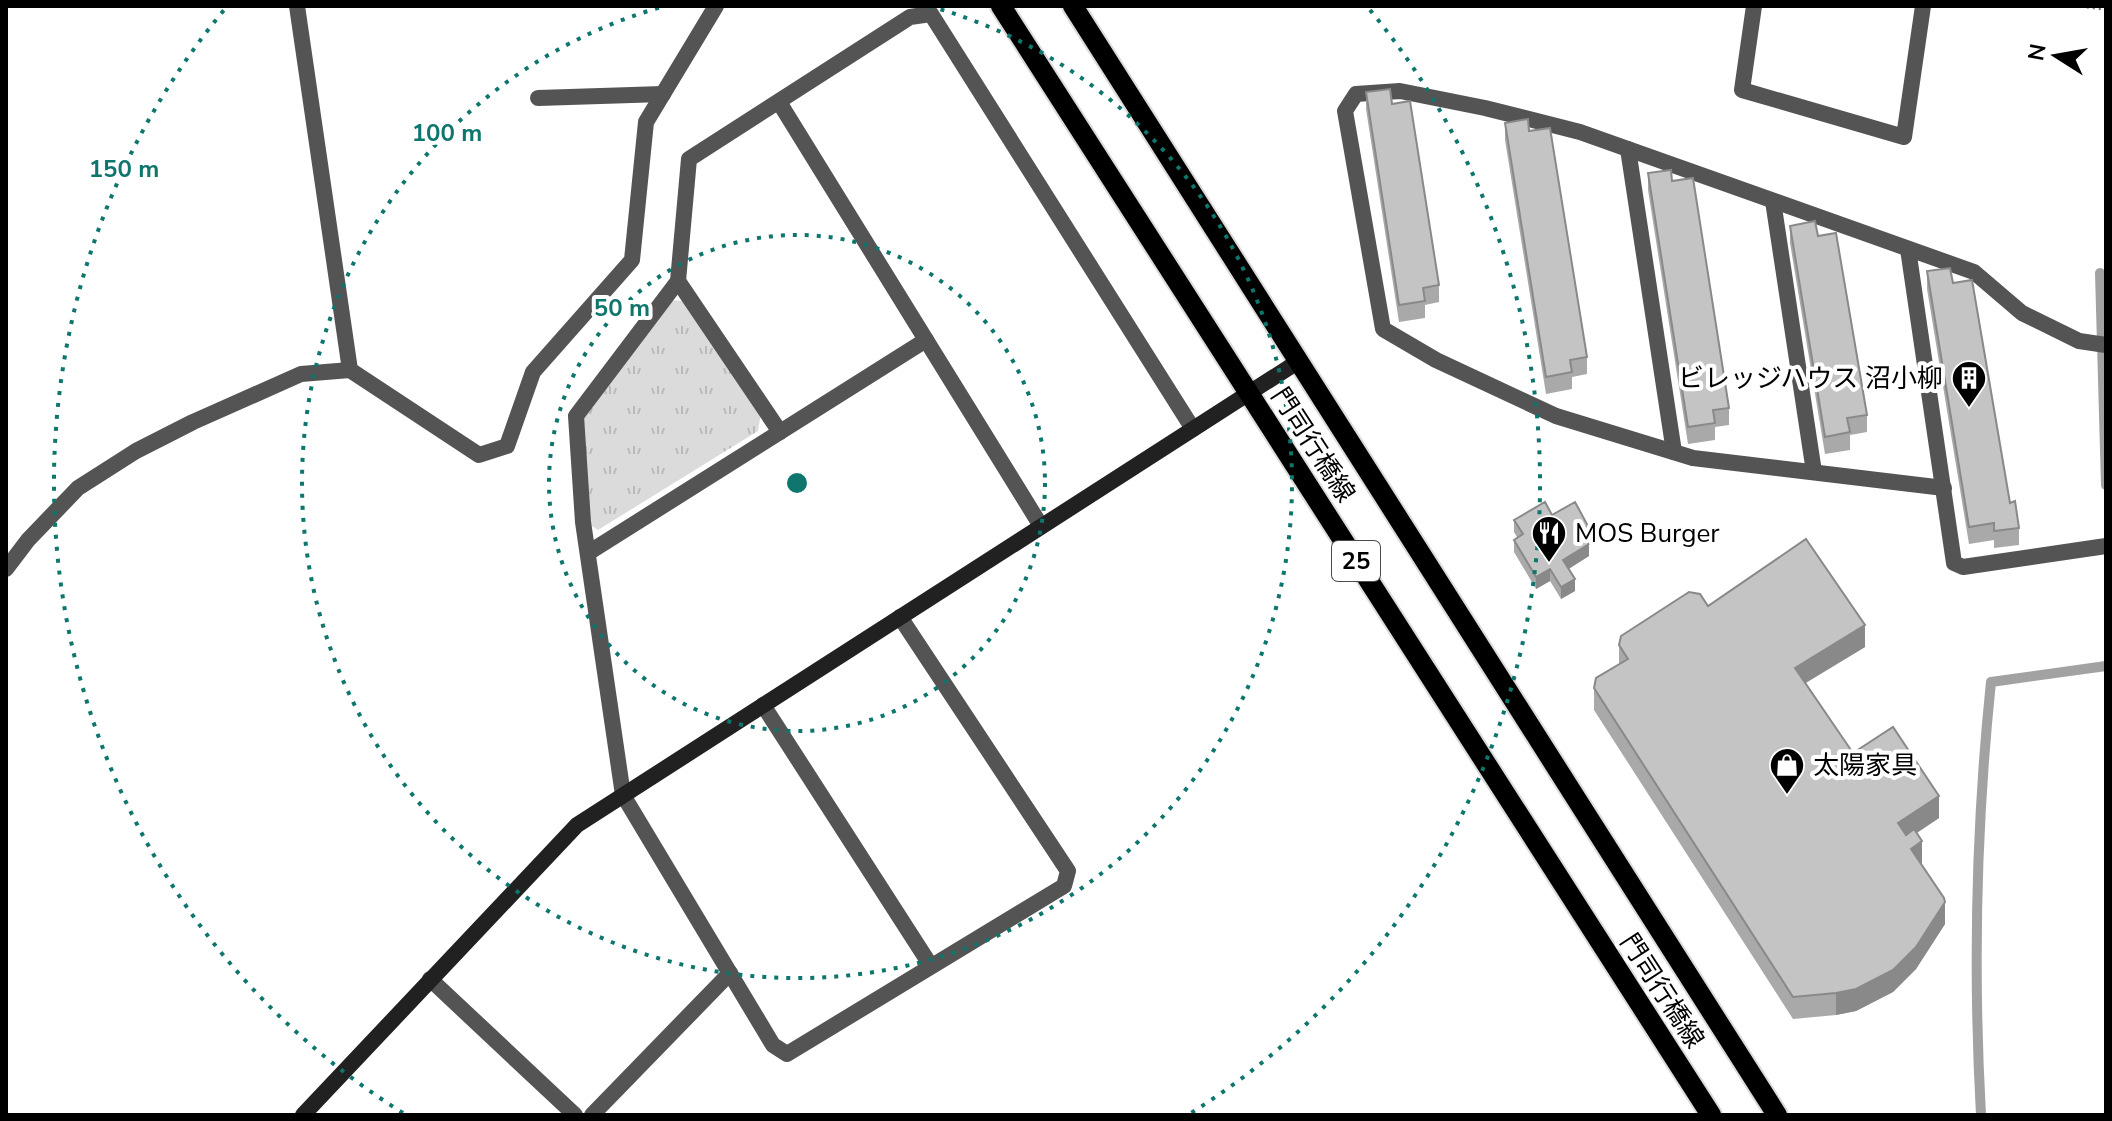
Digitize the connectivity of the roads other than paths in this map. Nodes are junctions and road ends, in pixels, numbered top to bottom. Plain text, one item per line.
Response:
1 (297, 6) edge
2 (716, 6) edge
3 (1001, 6) edge
4 (1073, 6) edge
5 (1754, 6) edge
6 (1923, 6) edge
7 (663, 94) junction
8 (538, 98) dead end
9 (779, 102) junction
10 (1628, 149) junction
11 (1773, 201) junction
12 (1908, 249) junction
13 (678, 281) junction
14 (926, 340) junction
15 (2106, 345) edge
16 (1299, 361) junction
17 (350, 370) junction
18 (1249, 393) junction
19 (1193, 429) junction
20 (780, 432) junction
21 (1674, 452) junction
22 (1814, 472) junction
23 (1944, 488) junction
24 (1041, 526) junction
25 (2099, 548) edge
26 (588, 553) junction
27 (6, 569) edge
28 (900, 617) junction
29 (763, 705) junction
30 (623, 795) junction
31 (931, 966) junction
32 (730, 973) junction
33 (430, 979) junction
34 (303, 1115) edge
35 (575, 1115) edge
36 (592, 1115) edge
37 (1711, 1115) edge
38 (1777, 1115) edge

1 - 17 street
2 - 7 street
3 - 18 main road, 門司行橋線 / 25
4 - 16 main road, 門司行橋線 / 25
5 - 6 street
7 - 8 street
7 - 17 street
9 - 13 street
9 - 14 street
9 - 19 street
10 - 11 street
10 - 21 street
10 - 21 street
11 - 12 street
11 - 22 street
12 - 15 street
12 - 23 street
13 - 20 street
13 - 26 street
14 - 20 street
14 - 24 street
16 - 18 street
16 - 38 main road, 門司行橋線 / 25
17 - 27 street
18 - 19 street
18 - 37 main road, 門司行橋線 / 25
19 - 24 street
20 - 26 street
21 - 22 street
22 - 23 street
23 - 25 street
24 - 28 street
26 - 30 street
28 - 29 street
28 - 31 street
29 - 30 street
29 - 31 street
30 - 32 street
30 - 33 street
31 - 32 street
32 - 36 street
33 - 34 street
33 - 35 street

